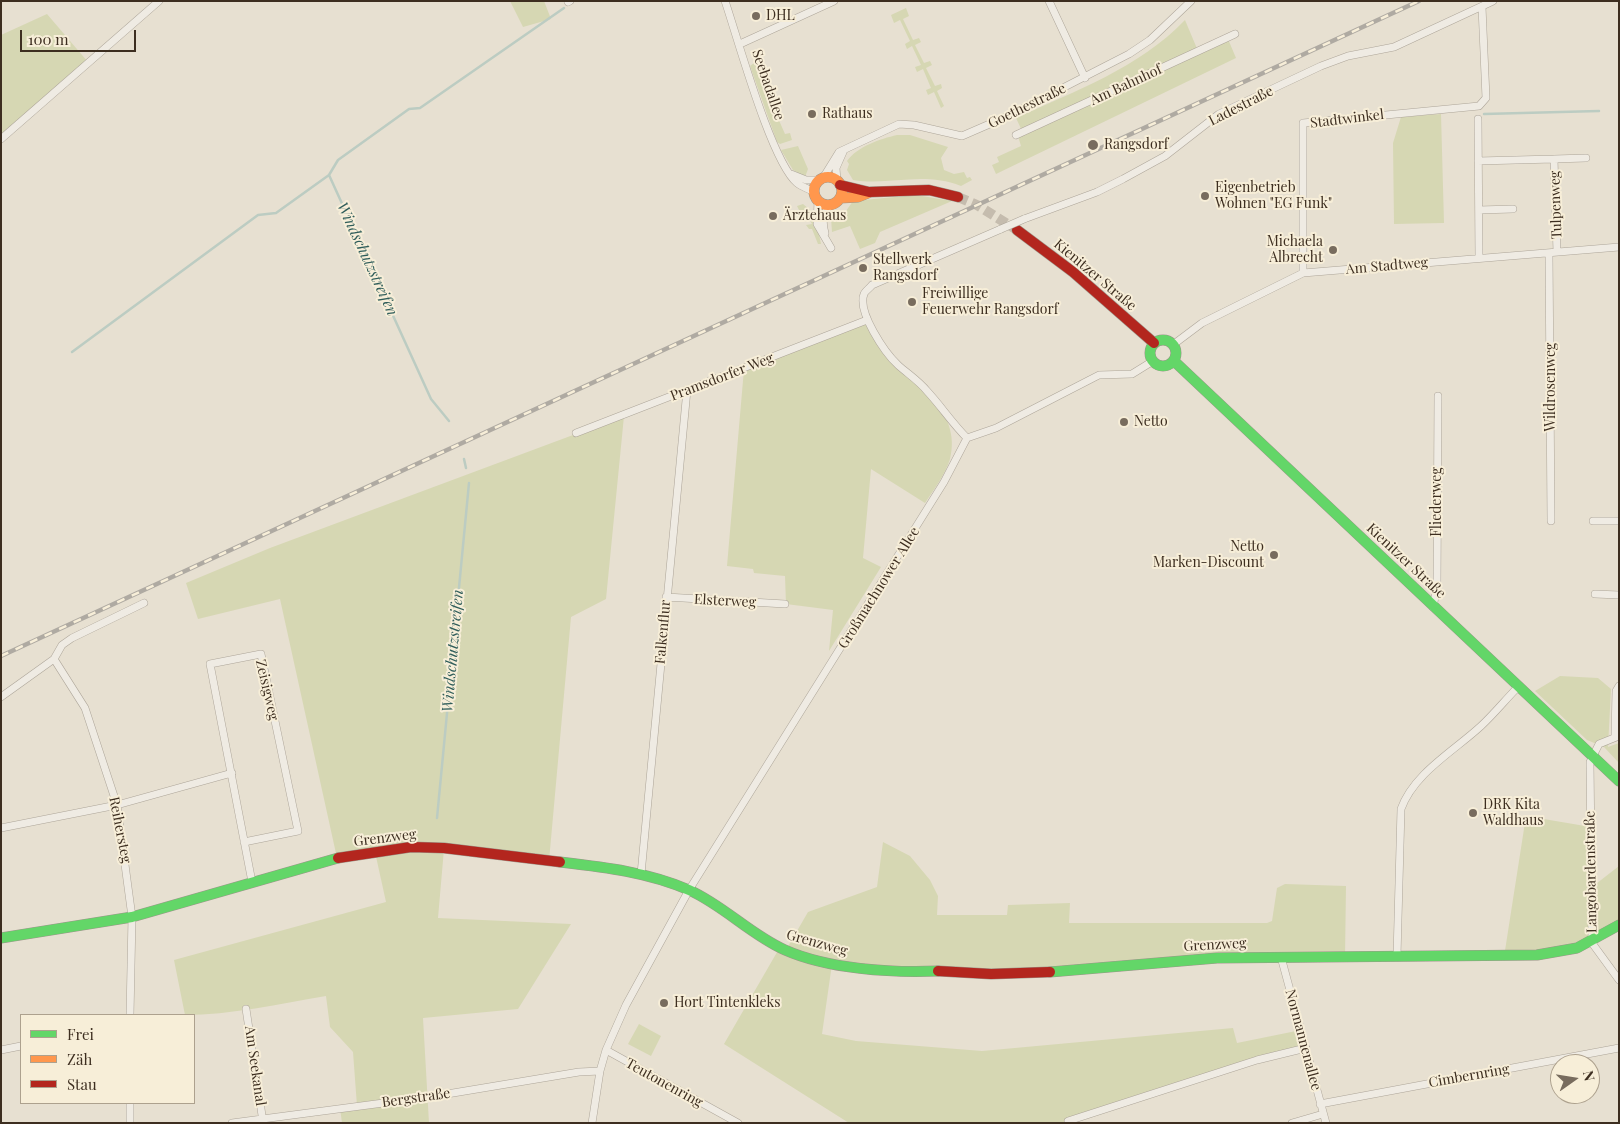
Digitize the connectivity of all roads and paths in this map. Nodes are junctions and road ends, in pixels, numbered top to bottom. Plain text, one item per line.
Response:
1 (159, 1) edge
2 (725, 1) edge
3 (834, 1) edge
4 (1049, 1) edge
5 (1191, 1) edge
6 (1493, 1) edge
7 (1482, 7) junction
8 (1235, 34) dead end
9 (740, 44) junction
10 (1085, 78) junction
11 (1478, 119) dead end
12 (1016, 135) dead end
13 (1, 140) edge
14 (845, 150) junction
15 (1586, 158) dead end
16 (1554, 159) junction
17 (1478, 161) junction
18 (790, 174) junction
19 (821, 179) junction
20 (839, 183) junction
21 (869, 192) junction
22 (816, 196) junction
23 (958, 197) tunnel mouth
24 (840, 198) junction
25 (830, 204) junction
26 (1513, 209) dead end
27 (1479, 210) junction
28 (1017, 230) tunnel mouth
29 (1619, 247) edge
30 (1553, 252) junction
31 (1479, 258) junction
32 (1303, 273) junction
33 (867, 320) junction
34 (1154, 343) junction
35 (1174, 344) junction
36 (1152, 361) junction
37 (1174, 361) junction
38 (687, 390) junction
39 (1438, 396) dead end
40 (576, 433) dead end
41 (968, 438) junction
42 (1551, 521) dead end
43 (1593, 521) dead end
44 (1619, 521) edge
45 (1595, 594) dead end
46 (1619, 594) edge
47 (666, 597) junction
48 (144, 603) dead end
49 (784, 604) dead end
50 (1433, 607) junction
51 (54, 659) junction
52 (1519, 686) junction
53 (1619, 686) edge
54 (1, 697) edge
55 (1617, 736) edge
56 (1592, 756) junction
57 (232, 773) junction
58 (1619, 781) edge
59 (117, 805) junction
60 (1, 828) edge
61 (244, 842) junction
62 (641, 874) junction
63 (252, 882) junction
64 (689, 890) junction
65 (132, 917) junction
66 (1619, 925) edge
67 (1, 938) edge
68 (1592, 943) junction
69 (1397, 956) junction
70 (1281, 957) junction
71 (1619, 980) edge
72 (246, 1009) dead end
73 (130, 1014) edge
74 (20, 1046) edge
75 (1306, 1048) junction
76 (1619, 1048) edge
77 (1, 1050) edge
78 (606, 1050) junction
79 (600, 1071) junction
80 (130, 1104) edge
81 (1320, 1104) junction
82 (1323, 1114) junction
83 (722, 1119) edge
84 (263, 1120) edge
85 (1068, 1121) dead end
86 (130, 1123) edge
87 (232, 1123) edge
88 (592, 1123) edge
89 (738, 1123) edge
90 (1292, 1123) edge
91 (1326, 1123) edge

1 - 13 street
2 - 9 street, Seebadallee
3 - 9 street
4 - 10 street
5 - 10 street, Goethestraße
6 - 7 street, Ladestraße
7 - 32 street, Stadtwinkel
7 - 33 street, Ladestraße, bridge
8 - 12 street, Am Bahnhof
9 - 18 street, Seebadallee
10 - 14 street, Goethestraße
11 - 17 street
14 - 19 street, Goethestraße
14 - 20 street
15 - 16 street, Tulpenweg
16 - 17 street, Tulpenweg
16 - 30 street, Tulpenweg
17 - 27 street
18 - 19 street
18 - 22 street, Seebadallee
19 - 20 street
19 - 22 street
20 - 21 street
20 - 24 street
21 - 23 street
21 - 24 street
22 - 25 street, Seebadallee
22 - 25 street
24 - 25 street
26 - 27 street
27 - 31 street
28 - 34 street, Kienitzer Straße
29 - 30 street, Am Stadtweg
30 - 31 street, Am Stadtweg
30 - 42 street, Wildrosenweg
31 - 32 street, Am Stadtweg
32 - 35 street, Am Stadtweg
33 - 38 street, Pramsdorfer Weg
33 - 41 street
34 - 35 street
34 - 36 street
35 - 37 street
36 - 37 street
36 - 41 street
37 - 50 street, Kienitzer Straße
38 - 40 street, Pramsdorfer Weg
38 - 47 street, Falkenflur
39 - 50 street, Fliederweg
41 - 64 street, Großmachnower Allee
43 - 44 street
45 - 46 street
47 - 49 street, Elsterweg
47 - 62 street, Falkenflur
48 - 51 street
50 - 52 street, Kienitzer Straße
51 - 54 street
51 - 59 street, Reihersteg
52 - 56 street, Kienitzer Straße
52 - 69 street
53 - 55 street
55 - 56 street
56 - 58 street, Kienitzer Straße
56 - 68 street, Langobardenstraße
57 - 59 street
57 - 61 street, Zeisigweg
57 - 61 street, Zeisigweg
59 - 60 street
59 - 65 street, Reihersteg
61 - 63 street, Zeisigweg
62 - 63 street, Grenzweg
62 - 64 street, Grenzweg
63 - 65 street, Grenzweg
64 - 70 street, Grenzweg
64 - 78 street, Großmachnower Allee
65 - 67 street, Grenzweg
65 - 73 street, Reihersteg
66 - 68 street, Grenzweg
68 - 69 street, Grenzweg
68 - 71 street, Langobardenstraße
69 - 70 street, Grenzweg
70 - 75 street, Normannenallee
72 - 84 street, Am Seekanal
74 - 77 street
75 - 81 street, Normannenallee
75 - 85 street
76 - 81 street, Cimbernring
78 - 79 street, Großmachnower Allee
78 - 83 street, Teutonenring
79 - 84 street, Bergstraße
79 - 88 street, Großmachnower Allee
80 - 86 street
81 - 82 street, Normannenallee
82 - 90 street
82 - 91 street, Normannenallee
83 - 89 street, Teutonenring
84 - 87 street, Bergstraße

